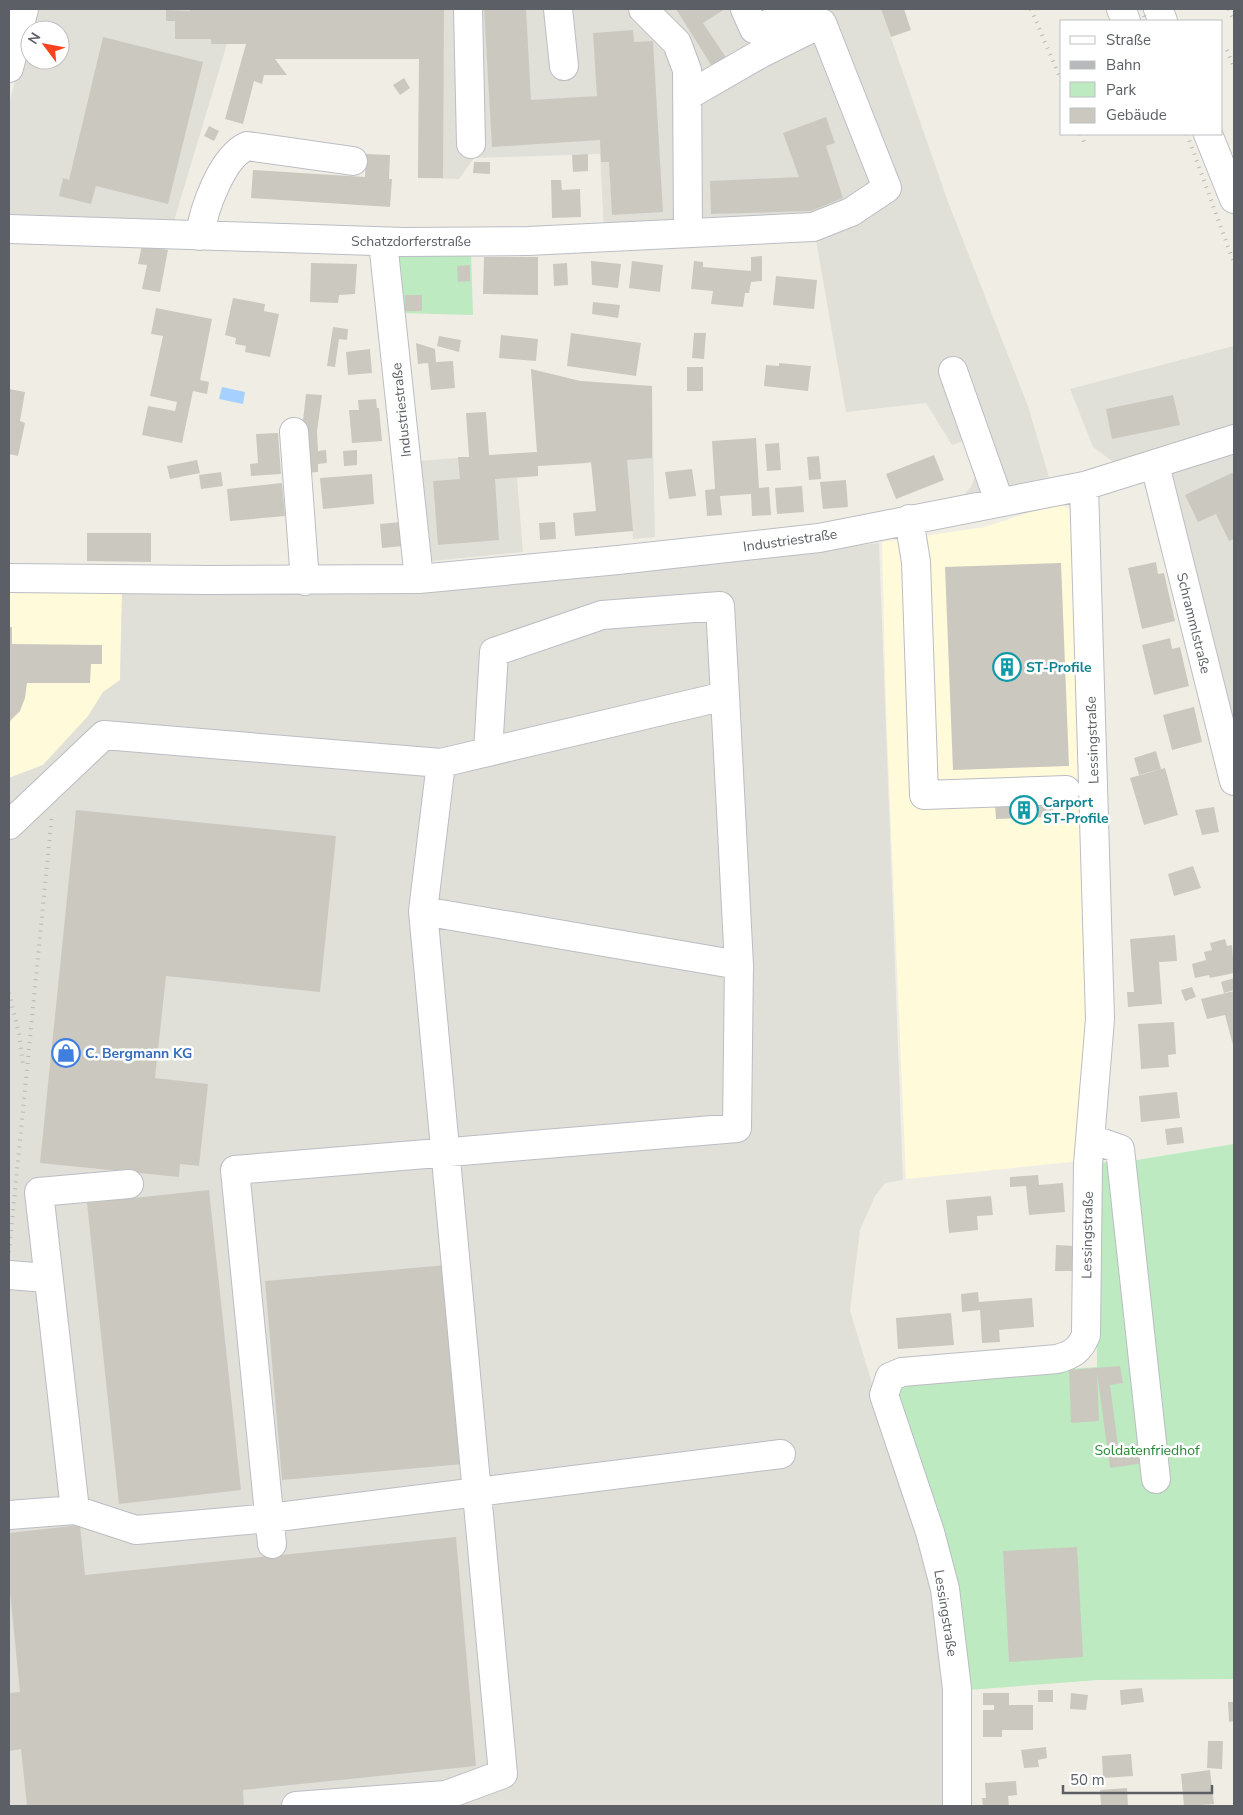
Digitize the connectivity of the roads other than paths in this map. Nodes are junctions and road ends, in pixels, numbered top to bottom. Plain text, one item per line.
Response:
1 (24, 9) edge
2 (468, 9) edge
3 (558, 9) edge
4 (643, 9) edge
5 (745, 9) edge
6 (806, 9) edge
7 (564, 66) dead end
8 (9, 68) edge
9 (687, 96) junction
10 (1208, 135) edge
11 (471, 144) dead end
12 (353, 161) dead end
13 (1234, 199) edge
14 (9, 229) edge
15 (688, 232) junction
16 (200, 236) junction
17 (383, 242) junction
18 (953, 371) dead end
19 (294, 432) dead end
20 (1234, 438) edge
21 (1155, 465) junction
22 (1084, 486) junction
23 (999, 501) junction
24 (909, 519) junction
25 (9, 578) edge
26 (419, 579) junction
27 (305, 581) junction
28 (725, 696) junction
29 (488, 752) junction
30 (441, 763) junction
31 (1233, 774) edge
32 (1066, 790) dead end
33 (9, 825) edge
34 (424, 912) junction
35 (738, 966) junction
36 (1090, 1139) junction
37 (444, 1151) junction
38 (129, 1184) dead end
39 (9, 1275) edge
40 (47, 1278) junction
41 (781, 1454) dead end
42 (1156, 1479) dead end
43 (477, 1492) junction
44 (75, 1510) junction
45 (9, 1515) edge
46 (270, 1518) junction
47 (272, 1544) dead end
48 (296, 1806) edge
49 (957, 1806) edge

1 - 8 street
2 - 11 street
3 - 7 street
4 - 9 street
5 - 6 street
9 - 15 street
9 - 15 street, Schatzdorferstraße
10 - 13 street
12 - 16 street
14 - 16 street, Schatzdorferstraße
15 - 17 street, Schatzdorferstraße
16 - 17 street, Schatzdorferstraße
17 - 26 street, Industriestraße
18 - 23 street
19 - 27 street
20 - 21 street, Industriestraße
21 - 22 street, Industriestraße
21 - 31 street, Schrammlstraße
22 - 23 street, Industriestraße
22 - 36 street, Lessingstraße
23 - 24 street, Industriestraße
24 - 26 street, Industriestraße
24 - 32 street
25 - 27 street, Industriestraße
26 - 27 street, Industriestraße
28 - 29 street
28 - 29 street
28 - 35 street
29 - 30 street
30 - 33 street
30 - 34 street
34 - 35 street
34 - 37 street
35 - 37 street
36 - 42 street
36 - 49 street, Lessingstraße
37 - 43 street
37 - 46 street
38 - 40 street
39 - 40 street
40 - 44 street
41 - 43 street
43 - 46 street
43 - 48 street
44 - 45 street
44 - 46 street
46 - 47 street

